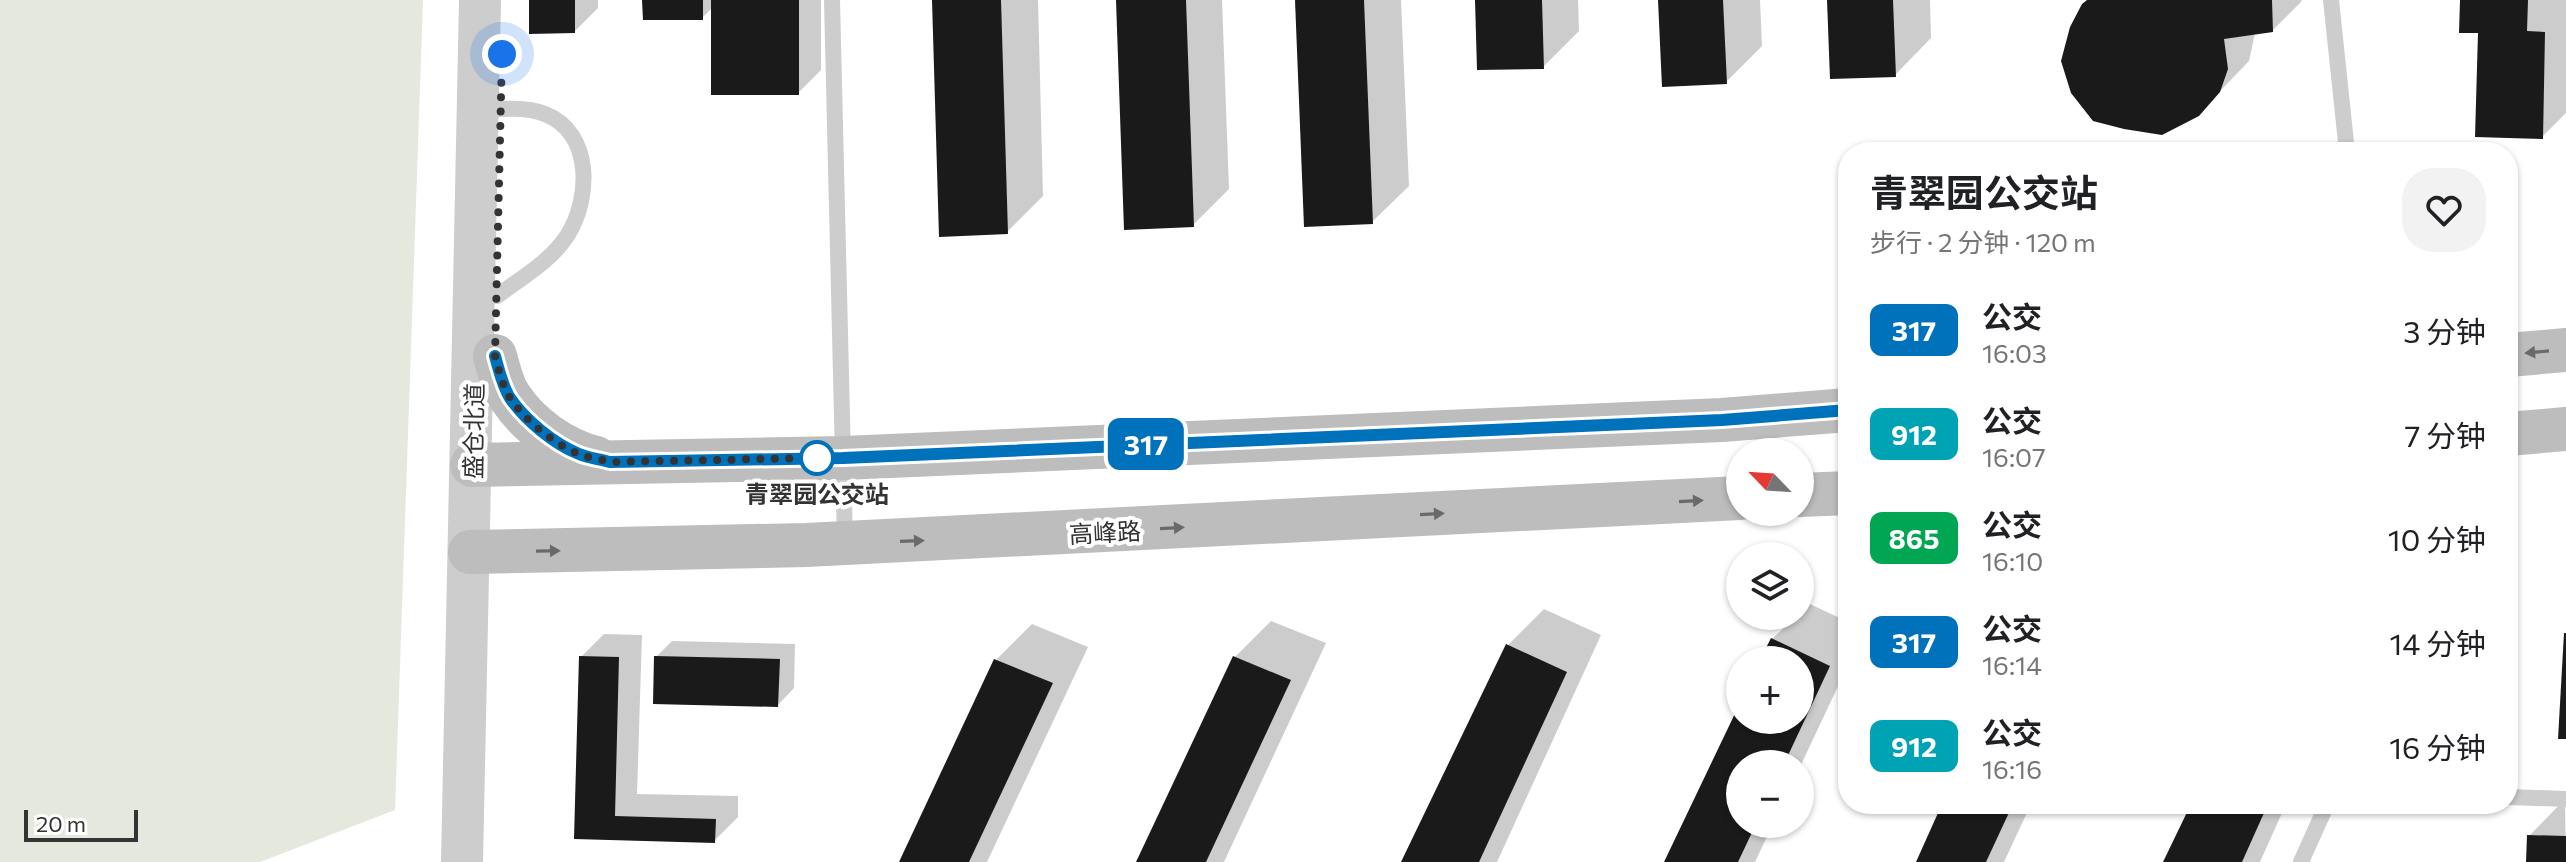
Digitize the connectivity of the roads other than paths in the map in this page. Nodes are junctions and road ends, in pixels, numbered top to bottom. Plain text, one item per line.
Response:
1 (480, 0) edge
2 (503, 0) edge
3 (832, 0) edge
4 (2331, 0) edge
5 (489, 110) junction
6 (2346, 142) edge
7 (497, 296) junction
8 (2566, 350) edge
9 (2518, 354) edge
10 (495, 356) junction
11 (1838, 411) edge
12 (2566, 429) edge
13 (2518, 433) edge
14 (843, 458) junction
15 (610, 462) junction
16 (483, 465) junction
17 (1838, 493) edge
18 (1814, 494) edge
19 (1726, 499) edge
20 (845, 544) junction
21 (481, 552) junction
22 (2518, 797) edge
23 (2566, 799) edge
24 (2323, 814) edge
25 (462, 862) edge
26 (486, 862) edge
27 (2301, 862) edge

1 - 5 street, 盛仓北道
2 - 5 street, 盛仓北道
3 - 14 lane
4 - 6 lane
5 - 7 street, 盛仓北道
5 - 7 lane
5 - 16 street, 盛仓北道
7 - 10 street, 盛仓北道
8 -> 9 main road
10 - 15 main road
10 - 16 street, 盛仓北道
11 - 14 main road
12 - 13 main road
14 - 15 main road
14 - 20 lane
15 - 16 main road
16 - 21 street, 盛仓北道
17 - 18 main road
20 -> 19 main road, 高峰路
21 -> 20 main road, 高峰路
21 - 25 street, 盛仓北道
21 - 26 street, 盛仓北道
22 - 23 lane
24 - 27 lane

